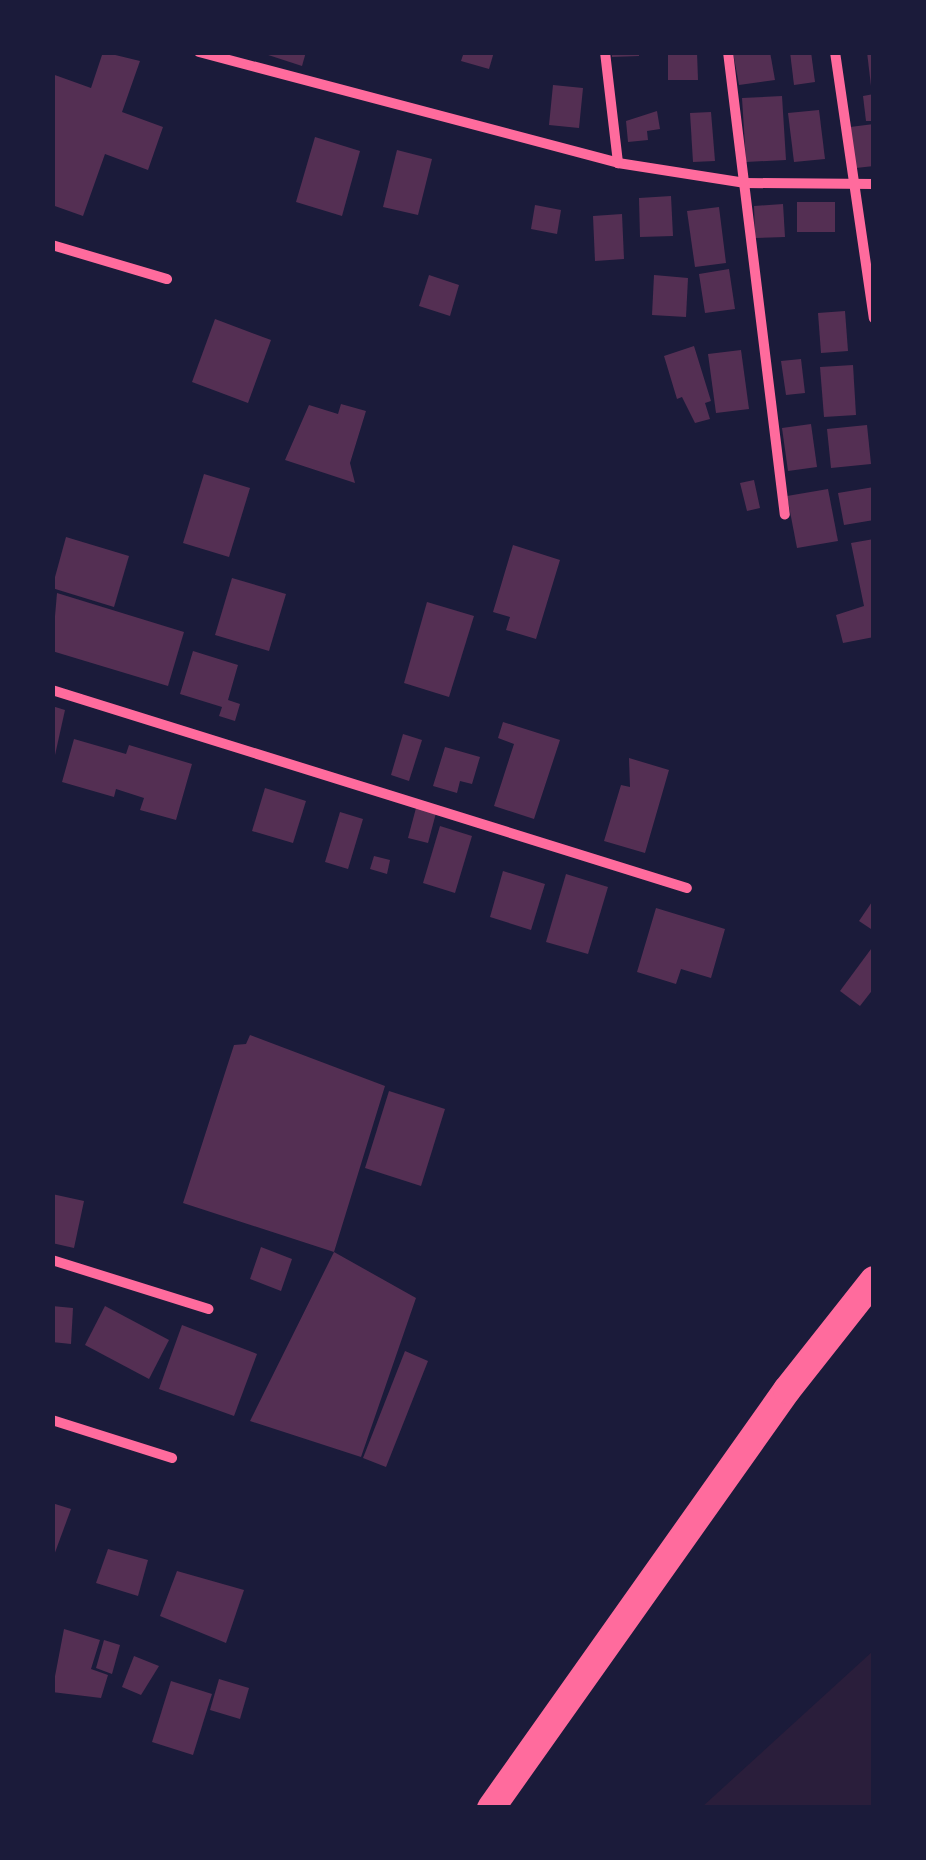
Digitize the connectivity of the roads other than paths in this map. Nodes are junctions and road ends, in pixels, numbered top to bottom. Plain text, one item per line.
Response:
1 (199, 52) edge
2 (605, 52) edge
3 (728, 52) edge
4 (834, 52) edge
5 (618, 163) junction
6 (850, 180) junction
7 (745, 184) junction
8 (874, 184) edge
9 (52, 245) edge
10 (166, 279) dead end
11 (874, 318) edge
12 (784, 515) dead end
13 (52, 690) edge
14 (687, 888) dead end
15 (52, 1260) edge
16 (874, 1280) edge
17 (208, 1309) dead end
18 (52, 1420) edge
19 (172, 1458) dead end
20 (491, 1808) edge

1 - 5 street
2 - 5 street
3 - 7 street
4 - 6 street
5 - 7 street
6 - 7 street
6 - 8 street
6 - 11 street
7 - 12 street
9 - 10 street
13 - 14 street
15 - 17 street
16 - 20 highway
18 - 19 street

